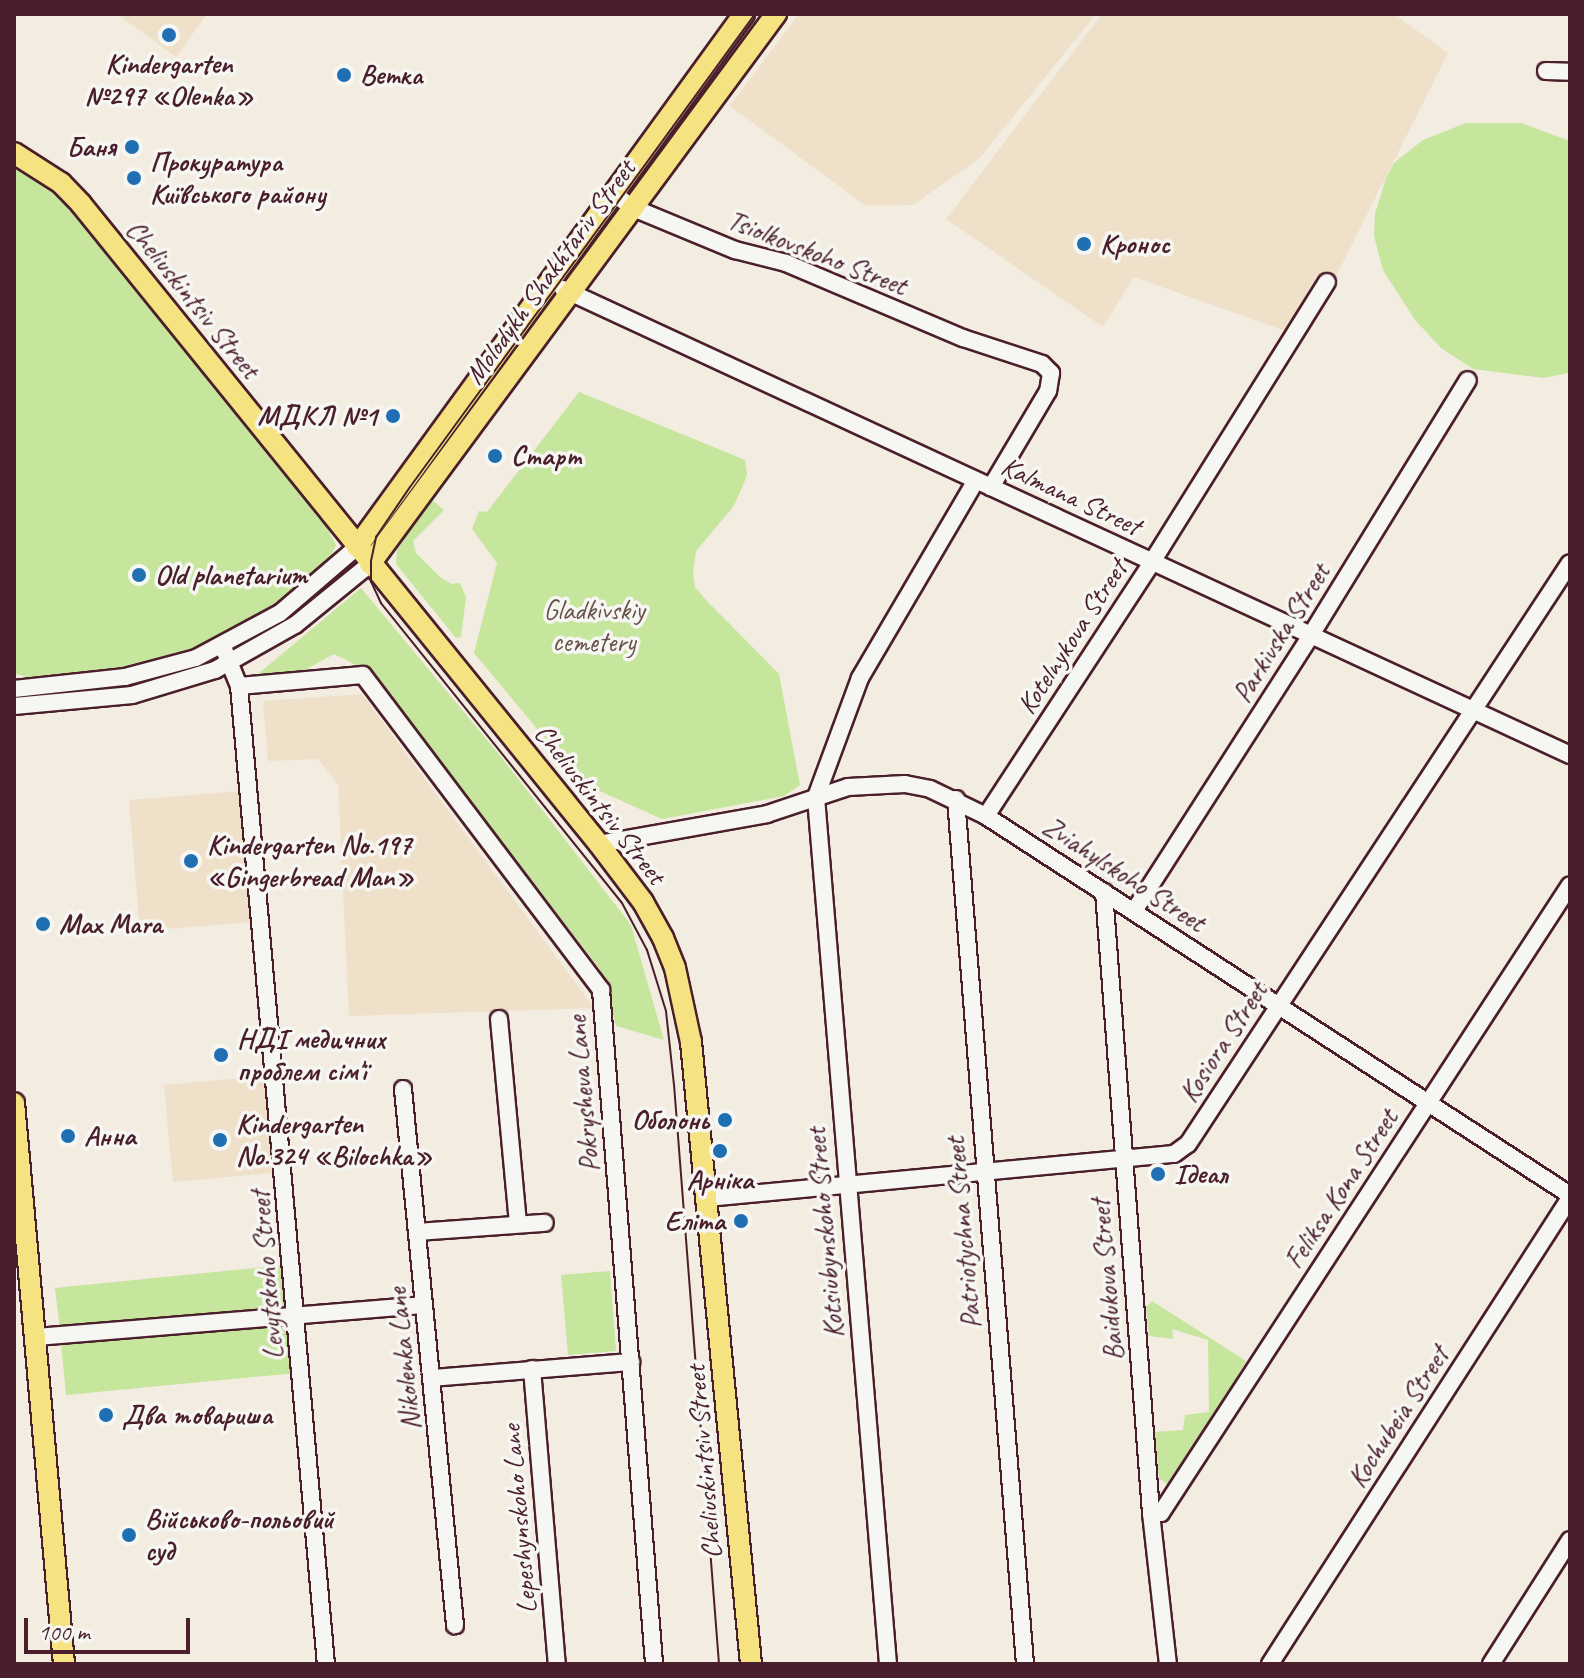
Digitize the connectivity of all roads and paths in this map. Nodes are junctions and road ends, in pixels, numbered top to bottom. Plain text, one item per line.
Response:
1 (744, 14) edge
2 (776, 14) edge
3 (1546, 71) dead end
4 (1570, 72) edge
5 (14, 153) edge
6 (612, 192) junction
7 (631, 207) junction
8 (1327, 282) dead end
9 (550, 283) junction
10 (571, 293) junction
11 (1468, 380) dead end
12 (984, 484) junction
13 (363, 556) junction
14 (1152, 562) junction
15 (1570, 563) edge
16 (1311, 635) junction
17 (223, 647) junction
18 (230, 664) junction
19 (239, 686) junction
20 (14, 689) edge
21 (14, 706) edge
22 (1473, 710) junction
23 (1570, 755) edge
24 (816, 797) junction
25 (956, 799) junction
26 (986, 816) junction
27 (599, 844) junction
28 (1570, 885) edge
29 (1104, 892) junction
30 (1134, 911) junction
31 (1278, 1005) junction
32 (499, 1019) dead end
33 (403, 1089) dead end
34 (1428, 1102) junction
35 (14, 1103) edge
36 (1122, 1161) junction
37 (984, 1172) junction
38 (847, 1185) junction
39 (1570, 1196) edge
40 (707, 1198) junction
41 (545, 1223) dead end
42 (518, 1224) junction
43 (418, 1232) junction
44 (424, 1305) junction
45 (297, 1314) junction
46 (35, 1337) junction
47 (631, 1362) junction
48 (532, 1369) junction
49 (432, 1378) junction
50 (1151, 1513) junction
51 (1570, 1540) edge
52 (455, 1625) dead end
53 (64, 1664) edge
54 (326, 1664) edge
55 (557, 1664) edge
56 (654, 1664) edge
57 (751, 1664) edge
58 (888, 1664) edge
59 (1025, 1664) edge
60 (1168, 1664) edge
61 (1270, 1664) edge
62 (1491, 1664) edge

1 - 6 main road, Molodykh Shakhtariv Street
2 - 7 main road, Molodykh Shakhtariv Street
3 - 4 street
5 - 13 main road, Cheliuskintsiv Street
6 - 7 street, Tsiolkovskoho Street
6 - 9 main road, Molodykh Shakhtariv Street
7 - 10 main road, Molodykh Shakhtariv Street
7 - 12 street, Tsiolkovskoho Street
8 - 14 street, Kotelnykova Street
9 - 10 street, Kalmana Street
9 - 13 main road, Molodykh Shakhtariv Street
10 - 12 street, Kalmana Street
10 - 13 main road, Molodykh Shakhtariv Street
11 - 16 street, Parkivska Street
12 - 14 street, Kalmana Street
12 - 24 street
13 - 17 street
13 - 18 street
13 - 27 main road, Cheliuskintsiv Street
14 - 16 street, Kalmana Street
14 - 26 street, Kotelnykova Street
15 - 22 street, Kosiora Street
16 - 22 street, Kalmana Street
16 - 30 street, Parkivska Street
17 - 18 street, Levytskoho Street
17 - 20 street
18 - 19 street, Levytskoho Street
18 - 21 street
19 - 45 street, Levytskoho Street
19 - 47 street, Pokrysheva Lane
22 - 23 street, Kalmana Street
22 - 31 street, Kosiora Street
24 - 25 street, Zviahylskoho Street
24 - 27 street, Zviahylskoho Street
24 - 38 street, Kotsiubynskoho Street
25 - 26 street, Zviahylskoho Street
25 - 37 street, Patriotychna Street
26 - 29 street, Zviahylskoho Street
27 - 40 main road, Cheliuskintsiv Street
28 - 34 street, Feliksa Kona Street
29 - 30 street, Zviahylskoho Street
29 - 36 street, Baidukova Street
30 - 31 street, Zviahylskoho Street
31 - 34 street, Zviahylskoho Street
31 - 36 street, Kosiora Street
32 - 42 street
33 - 43 street, Nikolenka Lane
34 - 39 street, Zviahylskoho Street
34 - 50 street, Feliksa Kona Street
35 - 46 main road
36 - 37 street, Kosiora Street
36 - 50 street, Baidukova Street
37 - 38 street, Kosiora Street
37 - 59 street, Patriotychna Street
38 - 40 street, Kosiora Street
38 - 58 street, Kotsiubynskoho Street
39 - 61 street, Kochubeia Street
40 - 57 main road, Cheliuskintsiv Street
41 - 42 street
42 - 43 street
43 - 44 street, Nikolenka Lane
44 - 45 street
44 - 49 street, Nikolenka Lane
45 - 46 street
45 - 54 street, Levytskoho Street
46 - 53 main road
47 - 48 street
47 - 56 street, Pokrysheva Lane
48 - 49 street
48 - 55 street, Lepeshynskoho Lane
49 - 52 street, Nikolenka Lane
50 - 60 street, Baidukova Street
51 - 62 street

